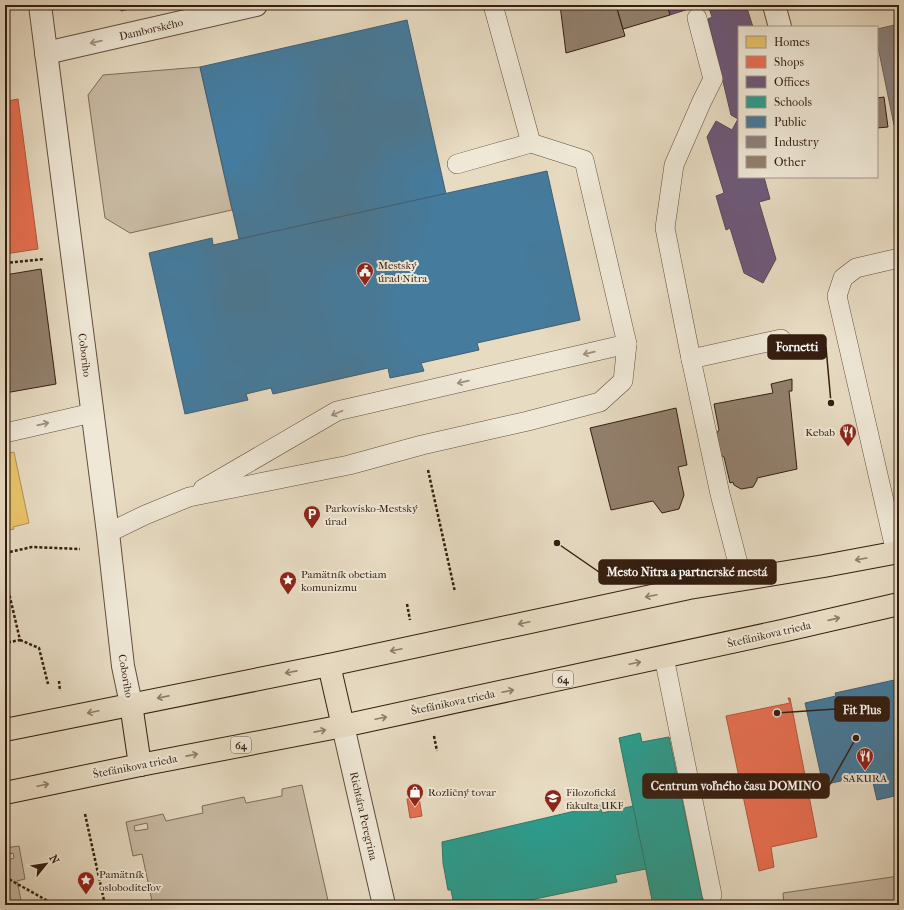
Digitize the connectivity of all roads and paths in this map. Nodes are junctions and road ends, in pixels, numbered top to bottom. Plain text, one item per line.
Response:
1 (40, 5) edge
2 (256, 5) edge
3 (493, 5) edge
4 (774, 5) edge
5 (697, 18) dead end
6 (780, 26) edge
7 (46, 53) junction
8 (531, 143) junction
9 (457, 164) dead end
10 (72, 255) junction
11 (899, 258) edge
12 (5, 263) edge
13 (781, 339) dead end
14 (627, 344) junction
15 (691, 359) junction
16 (92, 413) junction
17 (5, 433) edge
18 (422, 445) junction
19 (189, 497) junction
20 (108, 533) junction
21 (80, 549) dead end
22 (5, 553) edge
23 (898, 553) edge
24 (5, 576) edge
25 (742, 580) junction
26 (455, 592) dead end
27 (407, 604) dead end
28 (899, 604) edge
29 (411, 628) dead end
30 (20, 640) junction
31 (5, 643) edge
32 (664, 657) junction
33 (329, 665) junction
34 (48, 684) dead end
35 (131, 704) junction
36 (343, 726) junction
37 (5, 730) edge
38 (434, 735) dead end
39 (437, 751) dead end
40 (140, 765) junction
41 (5, 793) edge
42 (85, 814) dead end
43 (5, 877) edge
44 (712, 895) dead end
45 (55, 905) edge
46 (105, 905) edge
47 (384, 905) edge

1 - 7 street, Coboriho
2 -> 7 street, Damborského
3 - 8 lane
4 - 6 street
5 - 15 lane
7 - 10 street, Coboriho
8 - 9 lane
8 - 14 lane
10 - 12 path
10 - 16 street, Coboriho
11 - 23 lane
13 - 15 lane
14 - 18 lane
14 -> 19 lane
15 - 25 lane
17 -> 16 lane
16 - 20 street, Coboriho
18 - 19 lane
18 - 26 path
19 - 20 lane
20 - 35 street, Coboriho
21 - 22 path
23 -> 25 main road
24 - 30 path
25 -> 33 main road
27 - 29 path
32 -> 28 main road, Štefánikova trieda / 64
30 - 31 path
30 - 34 path
36 -> 32 main road, Štefánikova trieda / 64
32 - 44 lane
33 -> 35 main road
33 - 36 main road
35 -> 37 main road
35 - 40 main road
40 -> 36 main road, Štefánikova trieda / 64
36 - 47 street, Richtára Peregrina
38 - 39 path
41 -> 40 main road, Štefánikova trieda / 64
42 - 46 path
43 - 45 path

